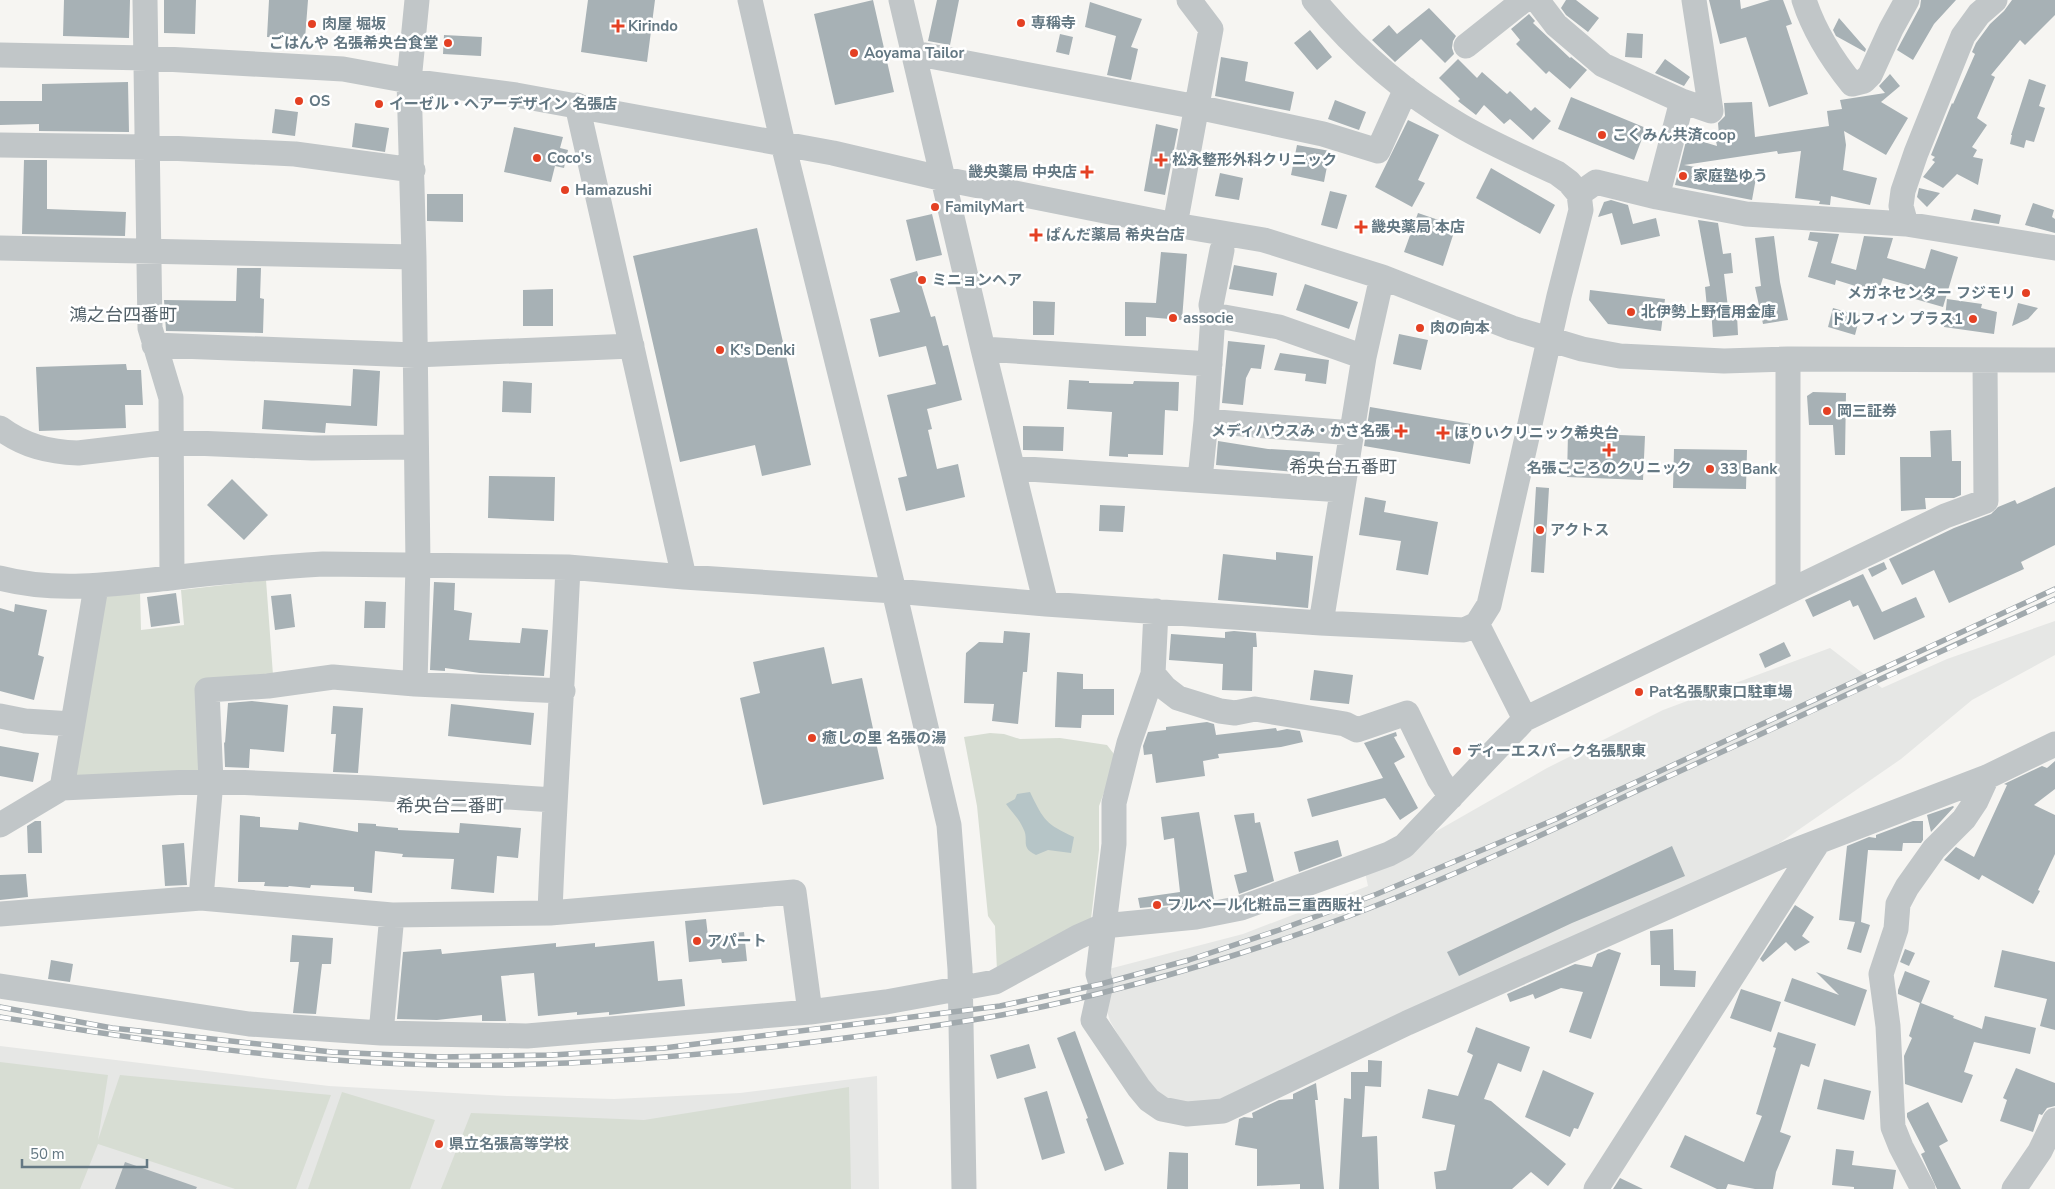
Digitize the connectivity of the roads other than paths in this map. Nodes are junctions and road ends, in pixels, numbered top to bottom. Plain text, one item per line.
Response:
1 (146, 0) edge
2 (417, 0) edge
3 (750, 0) edge
4 (901, 0) edge
5 (1189, 0) edge
6 (1314, 0) edge
7 (1524, 0) edge
8 (1694, 0) edge
9 (1804, 0) edge
10 (1907, 0) edge
11 (1995, 0) edge
12 (1547, 4) edge
13 (1466, 46) dead end
14 (914, 53) junction
15 (0, 55) edge
16 (147, 58) junction
17 (409, 81) junction
18 (1406, 89) junction
19 (1682, 101) junction
20 (577, 105) junction
21 (1197, 106) junction
22 (783, 144) junction
23 (0, 145) edge
24 (147, 148) junction
25 (413, 170) junction
26 (944, 179) junction
27 (1578, 194) junction
28 (1657, 197) junction
29 (1906, 224) junction
30 (1175, 225) junction
31 (0, 248) edge
32 (2055, 248) edge
33 (1222, 250) dead end
34 (150, 252) junction
35 (414, 258) junction
36 (1382, 277) junction
37 (1213, 315) junction
38 (1549, 340) junction
39 (154, 345) junction
40 (632, 346) junction
41 (983, 349) junction
42 (415, 355) junction
43 (1364, 357) junction
44 (1788, 359) junction
45 (2055, 360) edge
46 (1985, 361) junction
47 (1210, 364) junction
48 (1206, 421) junction
49 (0, 428) edge
50 (1352, 433) junction
51 (171, 442) junction
52 (416, 446) junction
53 (1013, 468) junction
54 (1200, 479) junction
55 (1342, 490) junction
56 (418, 564) junction
57 (568, 567) junction
58 (684, 577) junction
59 (0, 578) edge
60 (172, 578) junction
61 (96, 586) junction
62 (894, 591) junction
63 (1788, 592) junction
64 (1046, 604) junction
65 (1156, 611) junction
66 (1321, 623) junction
67 (1478, 624) junction
68 (1152, 674) junction
69 (415, 684) junction
70 (563, 691) junction
71 (0, 716) edge
72 (1525, 719) junction
73 (72, 724) junction
74 (2055, 744) edge
75 (1987, 777) junction
76 (211, 782) junction
77 (62, 788) junction
78 (1451, 797) junction
79 (554, 800) junction
80 (0, 825) edge
81 (1817, 844) junction
82 (201, 898) junction
83 (550, 913) junction
84 (0, 914) edge
85 (392, 915) junction
86 (1103, 926) junction
87 (0, 986) edge
88 (810, 1012) junction
89 (381, 1033) junction
90 (2055, 1120) edge
91 (964, 1189) edge
92 (1596, 1189) edge
93 (1923, 1189) edge
94 (2014, 1189) edge

1 - 16 street
2 - 17 street
3 - 22 street
4 - 14 street
5 - 21 street
6 - 18 street
7 - 13 street
8 - 19 street
9 - 10 street
11 - 29 street
12 - 19 street
14 - 21 street
14 - 26 street
15 - 16 street
16 - 17 street
16 - 24 street
17 - 20 street
17 - 25 street
18 - 21 street
18 - 27 street
19 - 28 street
20 - 22 street
20 - 40 street
21 - 30 street
22 - 26 street
22 - 62 street
23 - 24 street
24 - 25 street
24 - 34 street
25 - 35 street
26 - 30 street
26 - 41 street
27 - 28 street
27 - 38 street
28 - 29 street
29 - 32 street
30 - 36 street
31 - 34 street
33 - 37 street
34 - 35 street
34 - 39 street
35 - 42 street
36 - 38 street
36 - 43 street
37 - 43 street
37 - 47 street
38 - 44 street
38 - 67 street
39 - 42 street
39 - 51 street
40 - 42 street
40 - 58 street
41 - 47 street
41 - 53 street
42 - 52 street
43 - 50 street
44 - 46 street
44 - 63 street
45 - 46 street
46 - 63 street
47 - 48 street
48 - 50 street
48 - 54 street
49 - 51 street
50 - 55 street
51 - 52 street
51 - 60 street
52 - 56 street
53 - 54 street
53 - 64 street
54 - 55 street
55 - 66 street
56 - 57 street
56 - 60 street
56 - 69 street
57 - 58 street
57 - 70 street
58 - 62 street
59 - 61 street
60 - 61 street
61 - 73 street
62 - 64 street
62 - 91 street
63 - 72 street
64 - 65 street
65 - 66 street
65 - 68 street
66 - 67 street
67 - 72 street
68 - 78 street
68 - 86 street
69 - 70 street
69 - 76 street
70 - 79 street
71 - 73 street
72 - 78 street
73 - 77 street
74 - 75 street
75 - 81 street
75 - 93 street
76 - 77 street
76 - 79 street
76 - 82 street
77 - 80 street
78 - 86 street
79 - 83 street
81 - 86 street
81 - 92 street
82 - 84 street
82 - 85 street
83 - 85 street
83 - 88 street
85 - 89 street
86 - 88 street
87 - 89 street
88 - 89 street
90 - 94 street

